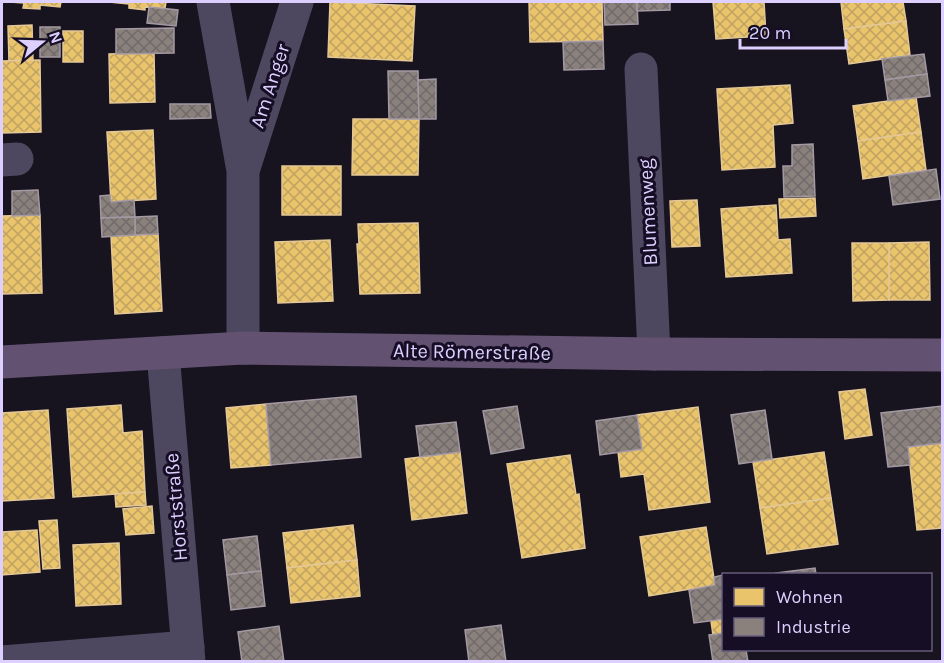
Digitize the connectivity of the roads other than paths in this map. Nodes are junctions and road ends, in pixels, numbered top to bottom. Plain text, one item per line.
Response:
1 (213, 2) edge
2 (297, 2) edge
3 (640, 69) dead end
4 (243, 171) junction
5 (243, 348) junction
6 (163, 353) junction
7 (654, 354) junction
8 (942, 355) edge
9 (2, 362) edge
10 (189, 654) edge
11 (2, 662) edge

1 - 4 street, Am Anger
2 - 4 street, Am Anger
3 - 7 street, Blumenweg
4 - 5 street, Am Anger
5 - 6 main road, Alte Römerstraße
5 - 7 main road, Alte Römerstraße
6 - 9 main road, Alte Römerstraße
6 - 10 street, Horststraße
7 - 8 main road, Alte Römerstraße
10 - 11 street

